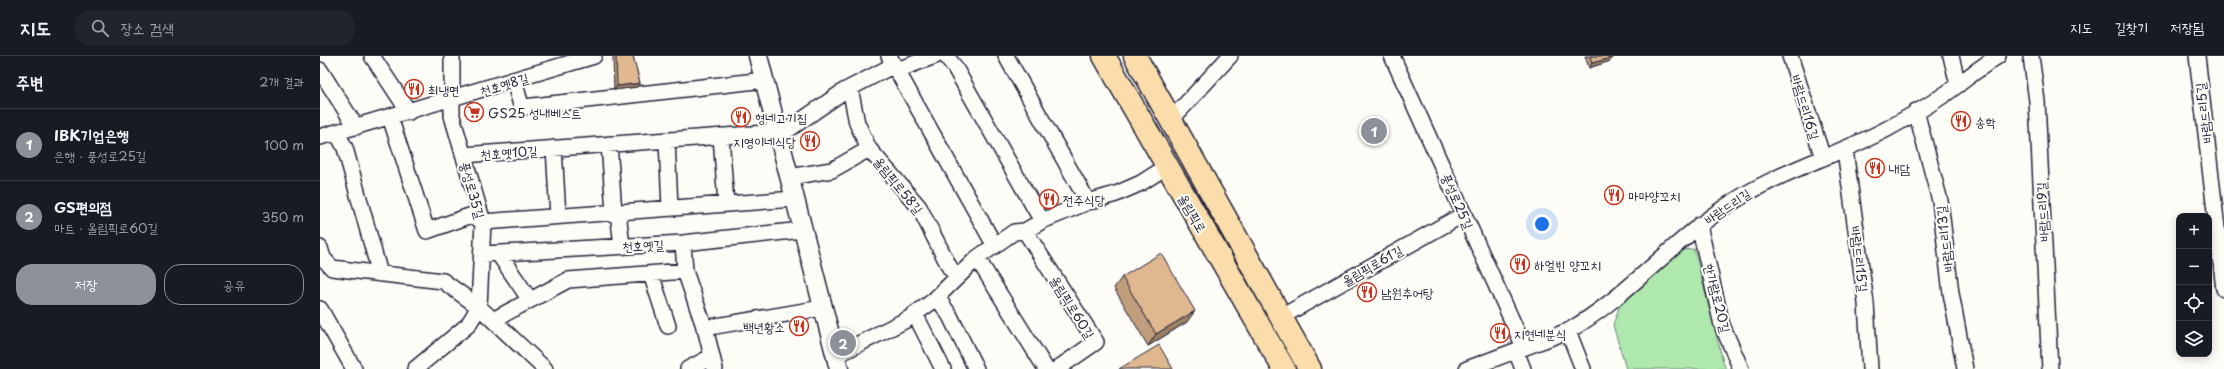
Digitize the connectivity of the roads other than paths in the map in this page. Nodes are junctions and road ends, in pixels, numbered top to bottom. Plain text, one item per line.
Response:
1 (372, 56) edge
2 (452, 56) edge
3 (594, 56) edge
4 (758, 56) edge
5 (935, 56) edge
6 (946, 56) edge
7 (1006, 56) edge
8 (1104, 56) edge
9 (1135, 56) edge
10 (1230, 56) edge
11 (1392, 56) edge
12 (1790, 56) edge
13 (1951, 56) edge
14 (1998, 56) edge
15 (2031, 56) edge
16 (2197, 56) edge
17 (893, 64) edge
18 (320, 70) edge
19 (765, 80) junction
20 (514, 81) junction
21 (1958, 85) junction
22 (850, 88) junction
23 (451, 100) junction
24 (1916, 111) junction
25 (409, 112) junction
26 (390, 117) junction
27 (1171, 120) junction
28 (356, 127) junction
29 (336, 133) junction
30 (778, 134) junction
31 (721, 136) junction
32 (320, 138) edge
33 (666, 140) junction
34 (609, 144) junction
35 (554, 148) junction
36 (869, 149) junction
37 (1845, 150) junction
38 (463, 155) junction
39 (1823, 158) junction
40 (1166, 167) junction
41 (789, 177) junction
42 (795, 199) junction
43 (1088, 202) junction
44 (726, 204) junction
45 (670, 208) junction
46 (616, 212) junction
47 (1464, 214) junction
48 (558, 216) junction
49 (1042, 221) junction
50 (484, 222) junction
51 (1700, 225) junction
52 (802, 230) junction
53 (1025, 231) junction
54 (682, 243) junction
55 (622, 246) junction
56 (996, 246) junction
57 (320, 248) edge
58 (498, 253) junction
59 (483, 254) junction
60 (977, 258) junction
61 (686, 271) junction
62 (380, 274) junction
63 (651, 274) junction
64 (958, 277) junction
65 (2224, 289) edge
66 (937, 297) junction
67 (530, 300) junction
68 (479, 307) junction
69 (822, 308) junction
70 (320, 309) edge
71 (915, 314) junction
72 (1281, 317) junction
73 (493, 320) junction
74 (668, 326) dead end
75 (704, 328) junction
76 (1568, 331) junction
77 (1520, 349) junction
78 (837, 362) edge
79 (713, 363) edge
80 (354, 369) edge
81 (415, 369) edge
82 (545, 369) edge
83 (688, 369) edge
84 (943, 369) edge
85 (976, 369) edge
86 (1046, 369) edge
87 (1057, 369) edge
88 (1284, 369) edge
89 (1310, 369) edge
90 (1467, 369) edge
91 (1523, 369) edge
92 (1583, 369) edge
93 (1741, 369) edge
94 (1870, 369) edge
95 (1965, 369) edge
96 (2050, 369) edge

1 - 25 street
2 - 23 street, 풍성로35길
3 - 20 street, 천호옛8길
4 - 19 street
5 - 17 street
6 - 49 street
7 - 43 street
8 - 40 main road, 올림픽로
9 - 27 main road, 올림픽로
10 - 27 street
11 - 47 street, 풍성로25길
12 - 39 street, 바람드리16길
13 - 21 street
14 - 21 street, 바람드리길
15 - 96 street, 바람드리9길
16 - 65 street, 바람드리5길
17 - 22 street
17 - 56 street
18 - 28 street
19 - 20 street
19 - 30 street
20 - 23 street, 천호옛8길
21 - 24 street, 바람드리길
22 - 30 street
22 - 36 street, 올림픽로58길
23 - 25 street, 천호옛8길
23 - 38 street, 풍성로35길
24 - 37 street, 바람드리길
24 - 95 street, 바람드리13길
25 - 26 street, 천호옛8길
26 - 28 street, 천호옛8길
26 - 50 street
27 - 72 main road, 올림픽로
28 - 29 street, 천호옛8길
29 - 32 street, 천호옛8길
29 - 62 street
30 - 31 street, 천호옛10길
30 - 41 street
31 - 33 street, 천호옛10길
31 - 44 street
33 - 34 street, 천호옛10길
33 - 45 street
34 - 35 street, 천호옛10길
34 - 46 street
35 - 38 street, 천호옛10길
35 - 48 street, 천호옛10길
36 - 41 street
36 - 64 street, 올림픽로58길
37 - 39 street, 바람드리길
37 - 94 street, 바람드리15길
38 - 50 street, 풍성로35길
39 - 51 street, 바람드리길
40 - 43 street
40 - 88 main road, 올림픽로
41 - 42 street
42 - 44 street
42 - 52 street
43 - 49 street
44 - 45 street
45 - 46 street
46 - 48 street
46 - 55 street
47 - 72 street, 올림픽로61길
47 - 77 street, 풍성로25길
48 - 50 street
49 - 53 street
50 - 59 street, 풍성로35길
51 - 76 street, 바람드리길
51 - 93 street, 한가람로20길
52 - 54 street, 천호옛길
52 - 69 street
53 - 56 street
53 - 87 street, 올림픽로60길
54 - 55 street, 천호옛길
54 - 61 street
55 - 58 street, 천호옛길
56 - 60 street
57 - 62 street
58 - 59 street, 천호옛길
58 - 67 street
59 - 68 street, 풍성로35길
60 - 64 street
60 - 86 street
61 - 63 street
61 - 75 street
62 - 68 street
63 - 67 street
63 - 74 street
64 - 66 street
66 - 71 street
66 - 85 street
67 - 73 street
68 - 73 street
68 - 81 street
69 - 75 street
69 - 78 street
70 - 80 street
71 - 78 street
71 - 84 street
72 - 89 main road, 올림픽로
73 - 82 street
75 - 79 street
76 - 77 street, 바람드리길
76 - 92 street
77 - 90 street, 바람드리길
77 - 91 street, 풍성로25길
79 - 83 street

